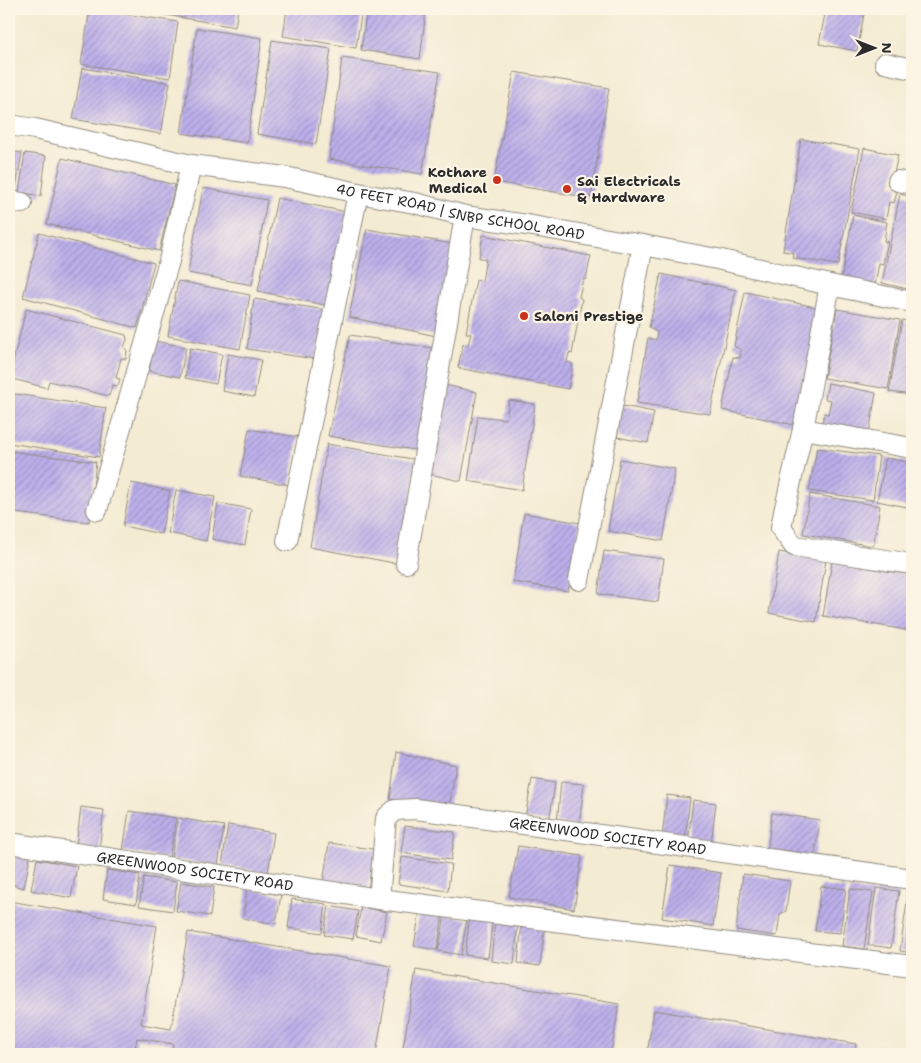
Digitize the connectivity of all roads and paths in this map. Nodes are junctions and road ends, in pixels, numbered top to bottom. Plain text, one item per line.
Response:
1 (885, 63) dead end
2 (912, 69) edge
3 (9, 125) edge
4 (192, 165) junction
5 (358, 193) junction
6 (465, 216) junction
7 (642, 244) junction
8 (830, 285) junction
9 (912, 302) edge
10 (803, 429) junction
11 (912, 448) edge
12 (97, 510) dead end
13 (287, 541) dead end
14 (406, 563) dead end
15 (912, 564) edge
16 (579, 580) dead end
17 (9, 842) edge
18 (912, 879) edge
19 (379, 899) junction
20 (912, 966) edge

1 - 2 street
3 - 4 street, 40 FEET ROAD | SNBP SCHOOL ROAD
4 - 5 street, 40 FEET ROAD | SNBP SCHOOL ROAD
4 - 12 street
5 - 6 street, 40 FEET ROAD | SNBP SCHOOL ROAD
5 - 13 street
6 - 7 street, 40 FEET ROAD | SNBP SCHOOL ROAD
6 - 14 street
7 - 8 street, 40 FEET ROAD | SNBP SCHOOL ROAD
7 - 16 street
8 - 9 street, 40 FEET ROAD | SNBP SCHOOL ROAD
8 - 10 street
10 - 11 street
10 - 15 street
17 - 19 street, GREENWOOD SOCIETY ROAD
18 - 19 street, GREENWOOD SOCIETY ROAD
19 - 20 street, GREENWOOD SOCIETY ROAD

